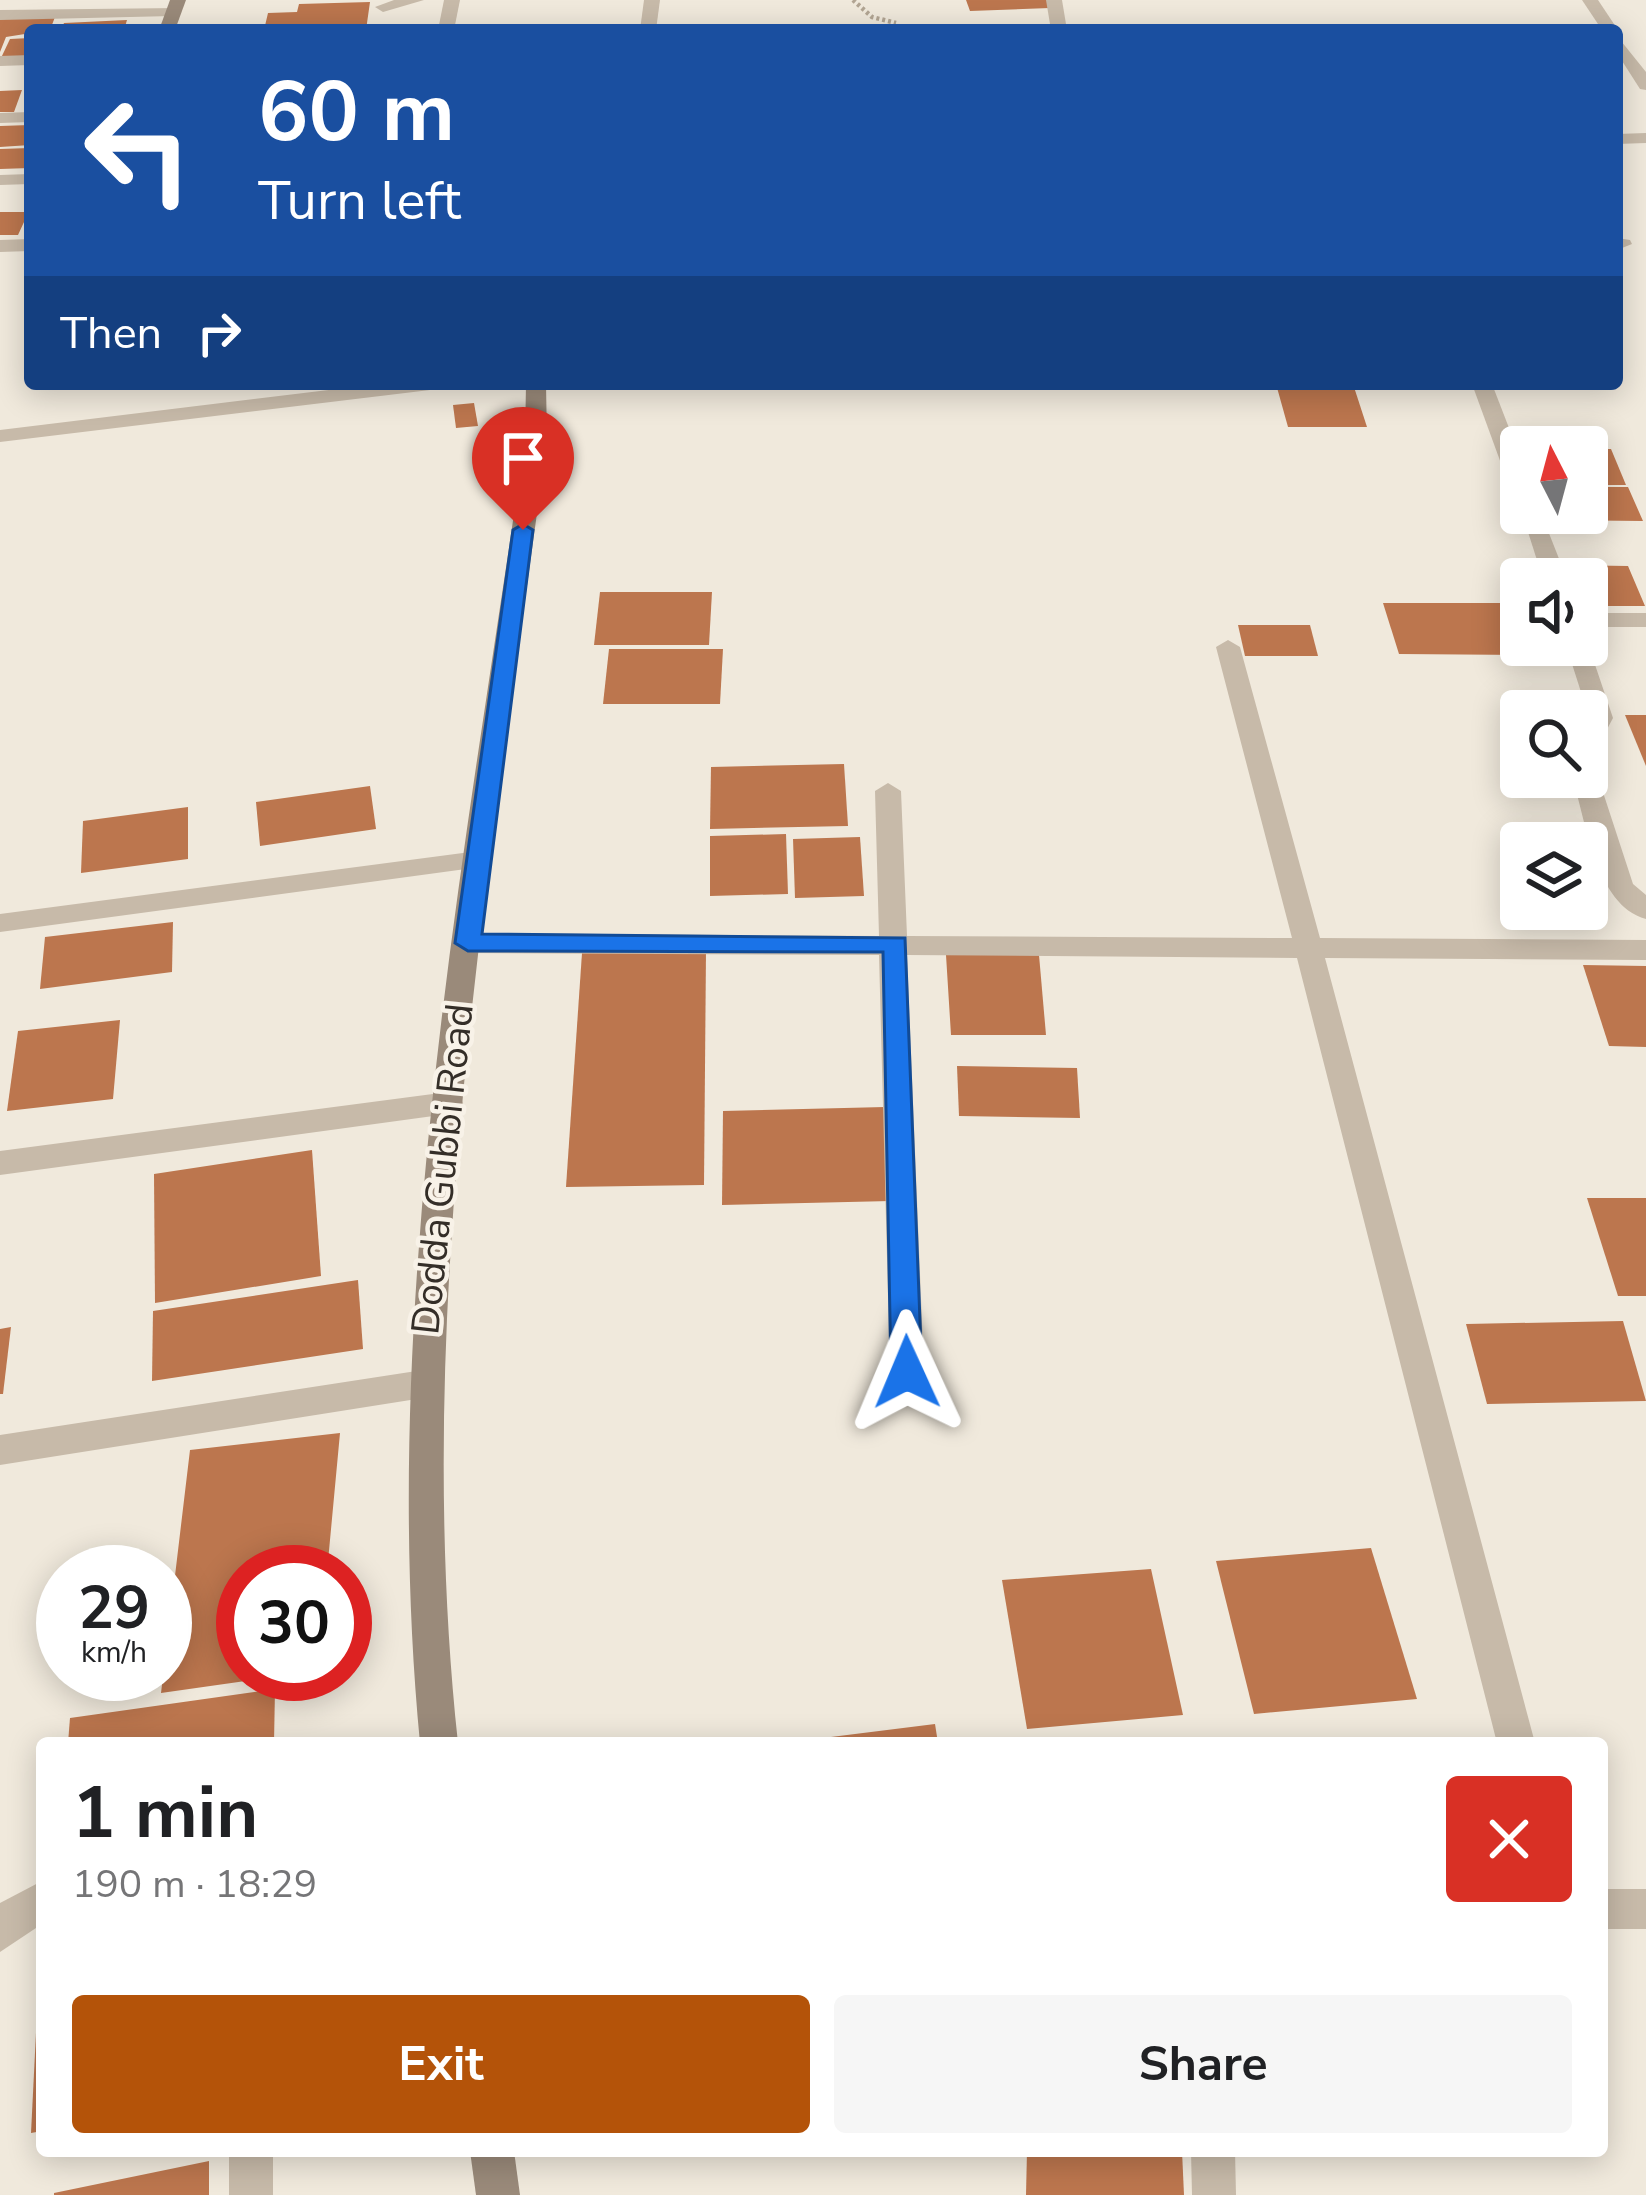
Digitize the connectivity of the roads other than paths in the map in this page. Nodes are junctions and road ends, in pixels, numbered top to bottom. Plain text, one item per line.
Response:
1 (416, 0) edge
2 (175, 6) edge
3 (383, 7) dead end
4 (0, 15) edge
5 (1623, 50) edge
6 (1646, 85) edge
7 (362, 390) edge
8 (536, 390) edge
9 (1484, 390) edge
10 (1500, 432) edge
11 (0, 436) edge
12 (1608, 620) edge
13 (1646, 620) edge
14 (1228, 647) dead end
15 (888, 790) dead end
16 (1592, 798) edge
17 (478, 860) junction
18 (1646, 910) edge
19 (0, 923) edge
20 (468, 943) junction
21 (896, 944) junction
22 (1306, 947) junction
23 (1646, 950) edge
24 (448, 1103) junction
25 (0, 1163) edge
26 (907, 1372) dead end
27 (424, 1384) junction
28 (0, 1450) edge
29 (439, 1737) edge
30 (1514, 1737) edge
31 (36, 1904) edge
32 (1608, 1909) edge
33 (1646, 1909) edge
34 (0, 1932) edge
35 (250, 2157) edge
36 (494, 2157) edge
37 (1213, 2157) edge
38 (251, 2195) edge
39 (498, 2195) edge
40 (1214, 2195) edge

1 - 3 street
2 - 4 street
5 - 6 street
7 - 11 street
8 - 17 main road, Dodda Gubbi Road
9 - 10 street
12 - 13 street
14 - 22 street
15 - 21 street
16 - 18 street
17 - 19 street
17 - 20 main road, Dodda Gubbi Road
20 - 21 street
20 - 24 main road, Dodda Gubbi Road
21 - 22 street
21 - 26 street
22 - 23 street
22 - 30 street
24 - 25 street
24 - 27 main road, Dodda Gubbi Road
27 - 28 street
27 - 29 main road, Dodda Gubbi Road
31 - 34 street
32 - 33 street
35 - 38 street
36 - 39 main road
37 - 40 street

